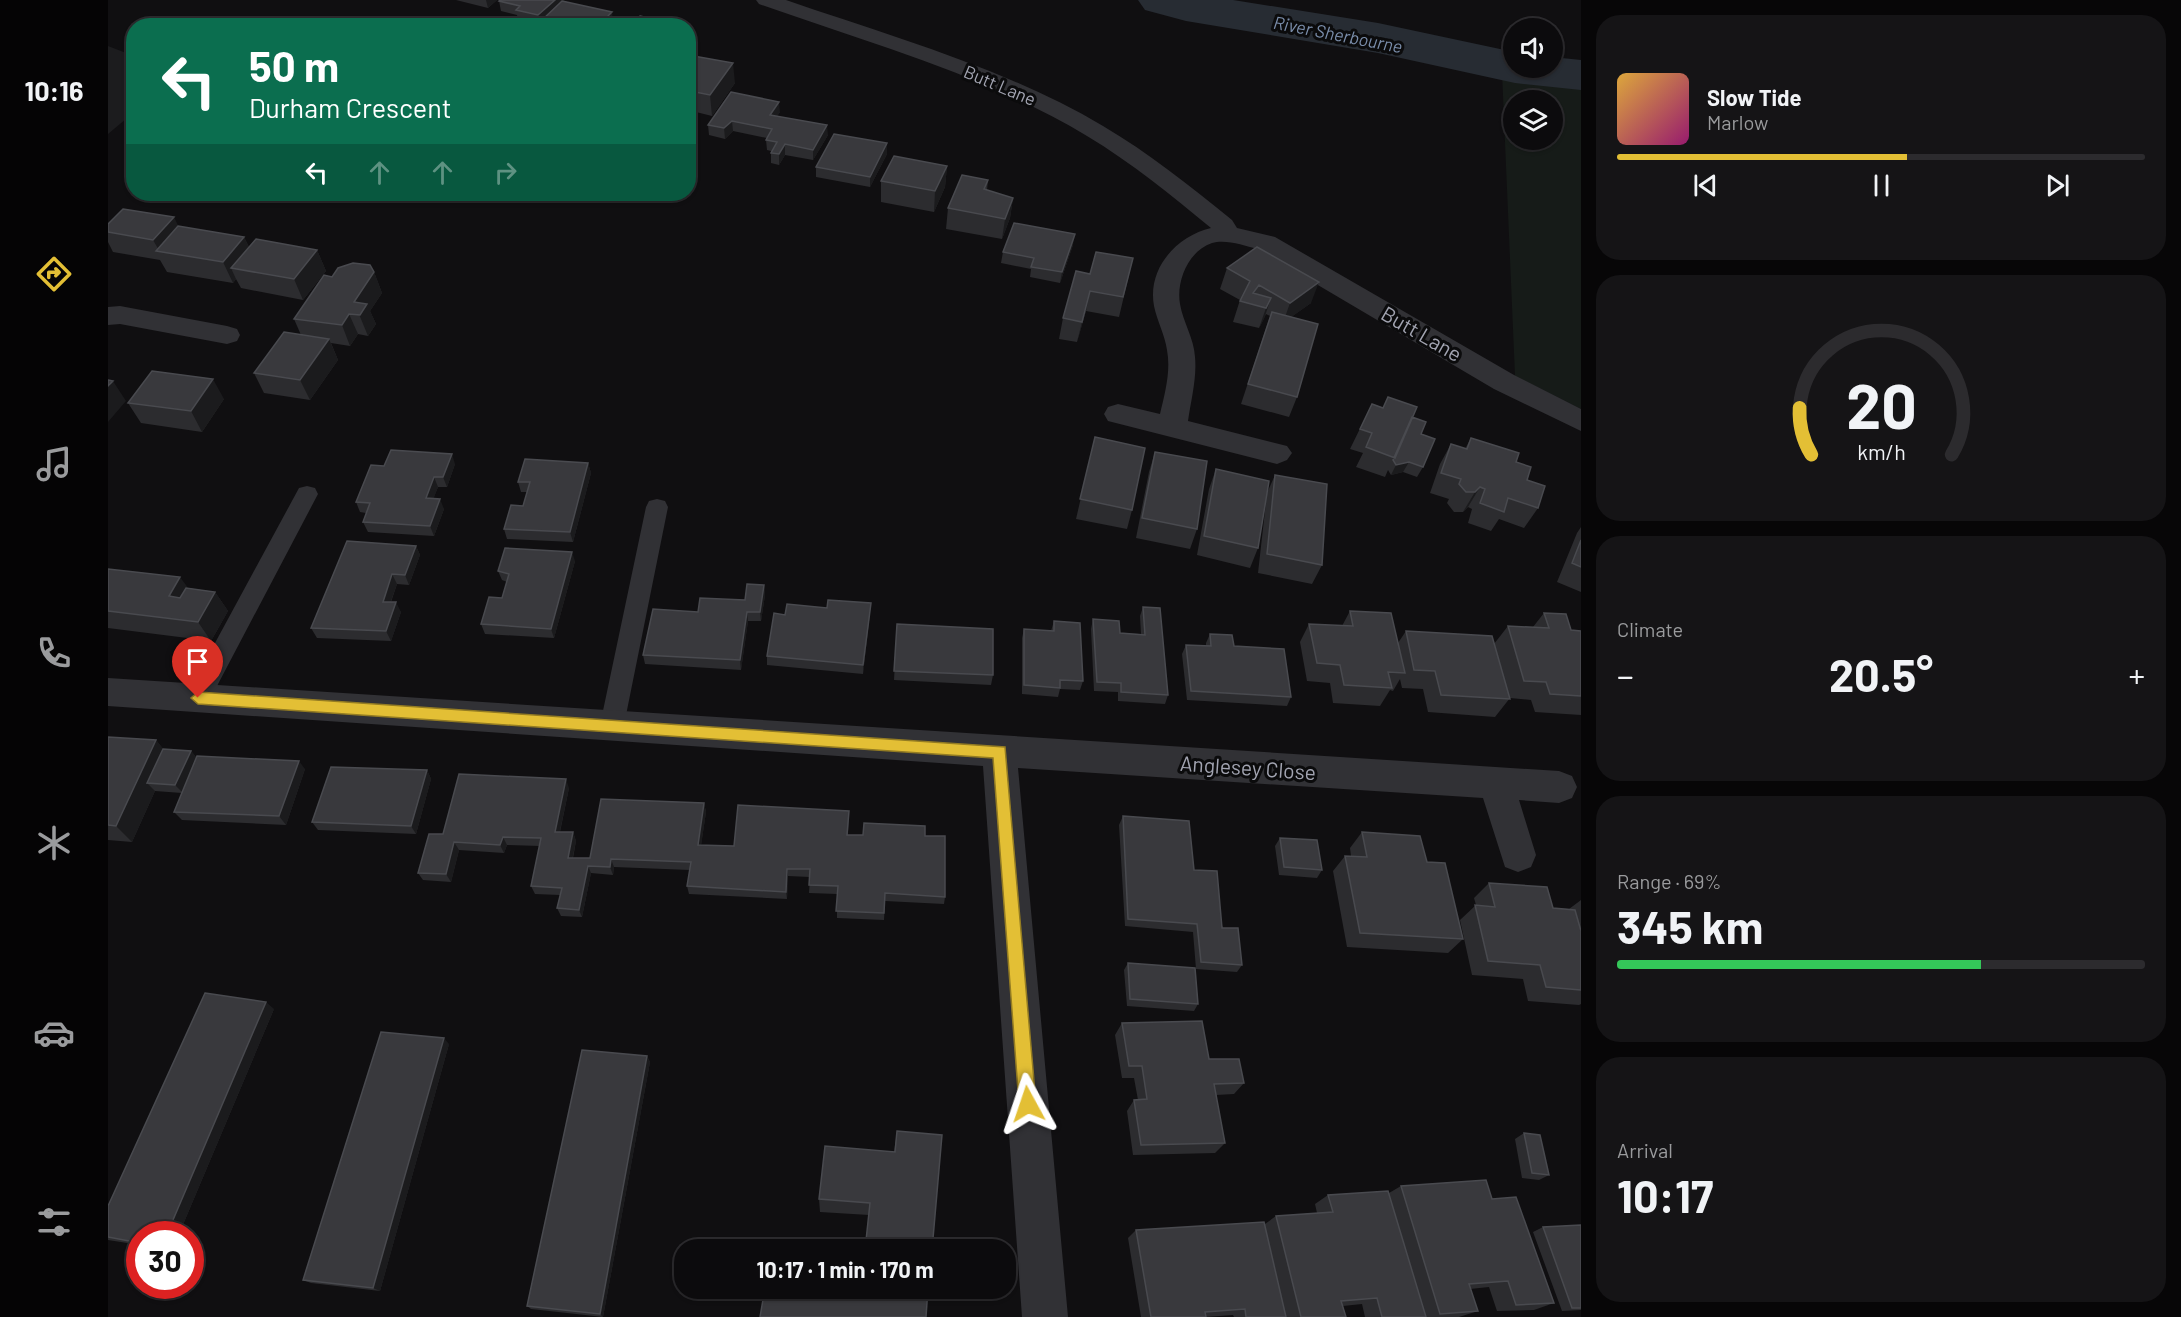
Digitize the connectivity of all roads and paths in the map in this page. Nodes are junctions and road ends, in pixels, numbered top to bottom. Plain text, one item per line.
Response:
1 (766, 0) edge
2 (1229, 235) junction
3 (108, 316) edge
4 (227, 335) dead end
5 (1118, 414) dead end
6 (1581, 421) edge
7 (1172, 428) junction
8 (1277, 453) dead end
9 (307, 494) dead end
10 (657, 507) dead end
11 (108, 692) edge
12 (198, 698) junction
13 (612, 725) junction
14 (999, 752) junction
15 (1496, 783) junction
16 (1559, 787) dead end
17 (1518, 855) dead end
18 (1045, 1317) edge

1 - 2 street, Butt Lane
2 - 6 street, Butt Lane
2 - 7 street
3 - 4 street
5 - 7 street
7 - 8 street
9 - 12 lane
10 - 13 lane
11 - 12 street, Anglesey Close
12 - 13 street, Anglesey Close
13 - 14 street, Anglesey Close
14 - 15 street, Anglesey Close
14 - 18 street
15 - 16 street, Anglesey Close
15 - 17 street

